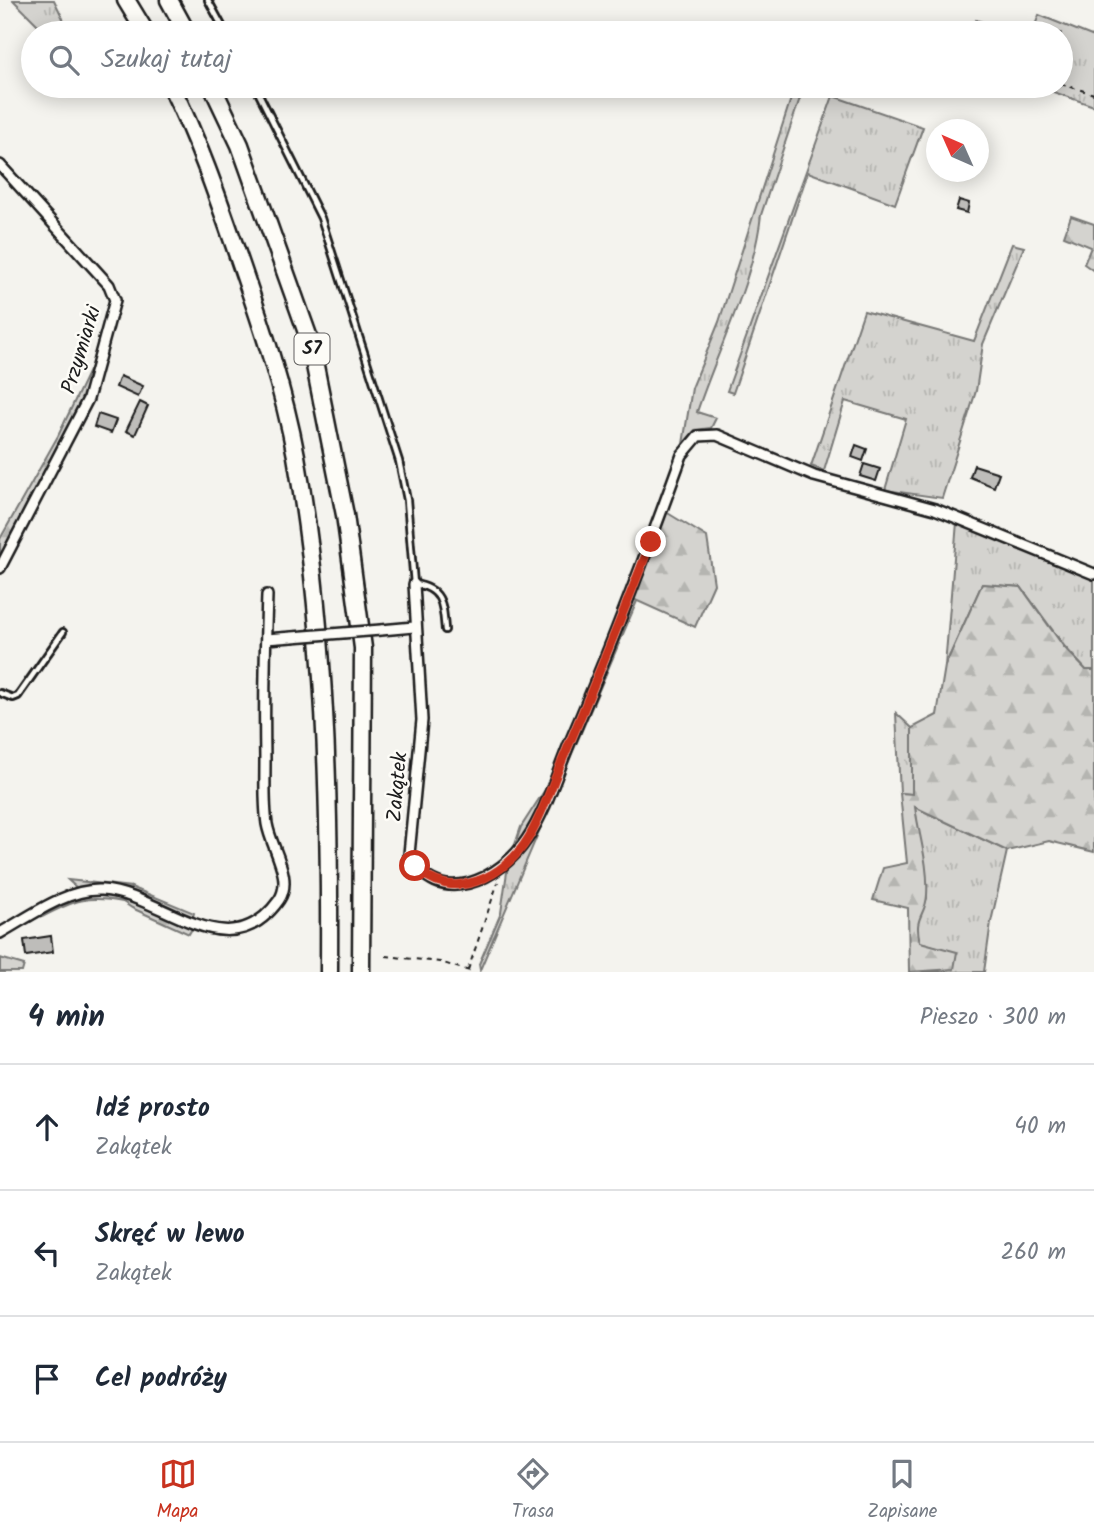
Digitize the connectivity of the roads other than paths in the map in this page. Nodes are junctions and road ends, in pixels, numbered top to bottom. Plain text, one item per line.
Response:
1 (126, 0) edge
2 (169, 0) edge
3 (208, 0) edge
4 (139, 21) edge
5 (180, 21) edge
6 (219, 21) edge
7 (178, 98) edge
8 (218, 98) edge
9 (261, 98) edge
10 (0, 165) edge
11 (0, 568) edge
12 (1094, 574) edge
13 (414, 584) junction
14 (267, 595) dead end
15 (415, 627) junction
16 (445, 630) dead end
17 (63, 632) dead end
18 (266, 639) junction
19 (0, 693) edge
20 (0, 933) edge
21 (329, 972) edge
22 (360, 972) edge

1 - 4 highway
2 - 5 highway
3 - 6 lane
7 - 21 highway, S7
8 - 22 highway, S7
9 - 13 lane, Zakątek
10 - 11 street, Przymiarki
12 - 15 street, Zakątek
13 - 15 street, Zakątek
13 - 16 lane
14 - 18 street
15 - 18 street, bridge
17 - 19 lane
18 - 20 street

